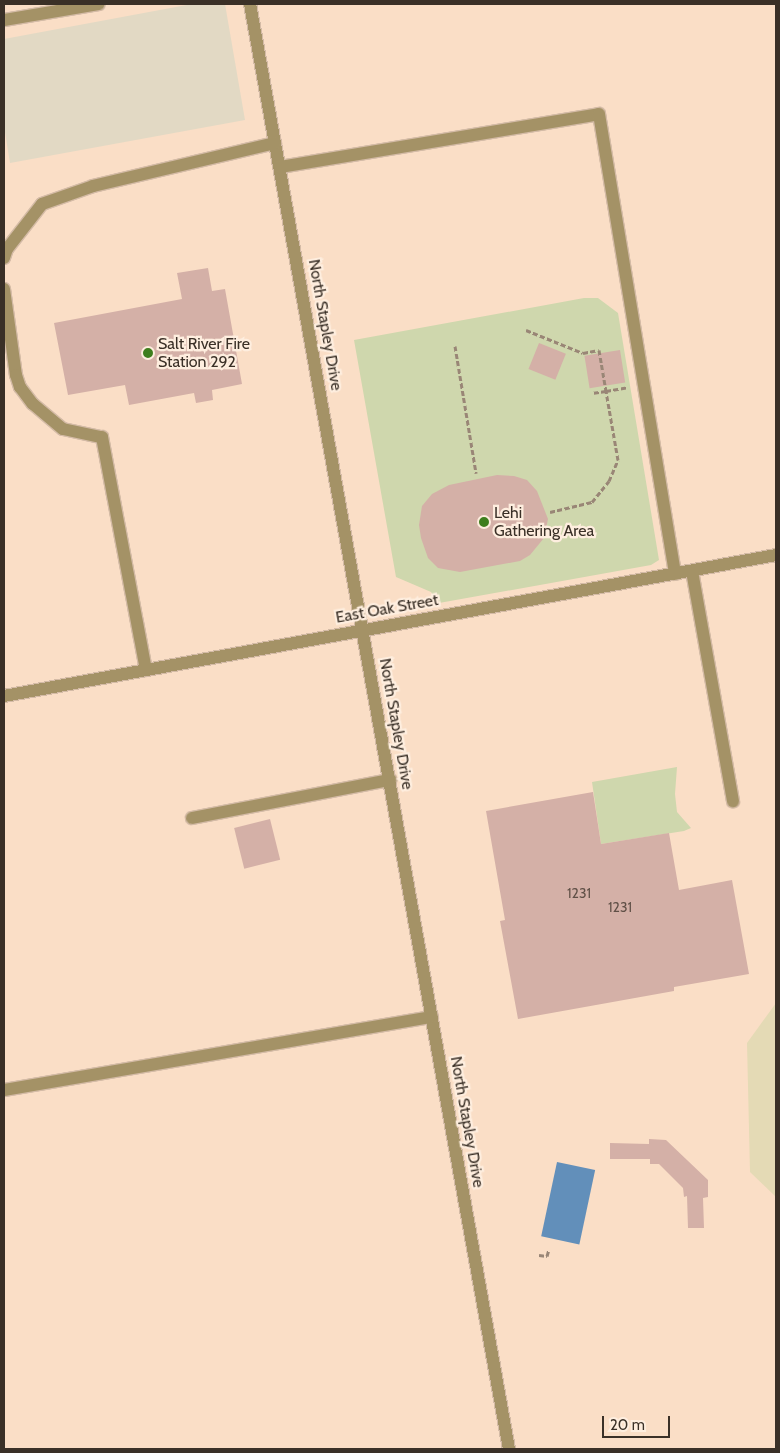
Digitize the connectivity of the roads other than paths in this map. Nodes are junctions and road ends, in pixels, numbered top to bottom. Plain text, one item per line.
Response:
1 (99, 4) edge
2 (250, 4) edge
3 (4, 20) edge
4 (275, 143) junction
5 (280, 167) junction
6 (4, 258) edge
7 (4, 289) edge
8 (776, 555) edge
9 (692, 571) junction
10 (675, 574) junction
11 (363, 630) junction
12 (146, 670) junction
13 (4, 696) edge
14 (390, 780) junction
15 (733, 801) dead end
16 (192, 818) dead end
17 (432, 1017) junction
18 (4, 1090) edge
19 (509, 1449) edge

1 - 3 street
2 - 4 street, North Stapley Drive
4 - 5 street, North Stapley Drive
4 - 6 street
5 - 10 street
5 - 11 street, North Stapley Drive
7 - 12 street
8 - 9 street, East Oak Street
9 - 10 street, East Oak Street
9 - 15 street
10 - 11 street, East Oak Street
11 - 12 street, East Oak Street
11 - 14 street, North Stapley Drive
12 - 13 street, East Oak Street
14 - 16 street
14 - 17 street, North Stapley Drive
17 - 18 street
17 - 19 street, North Stapley Drive

